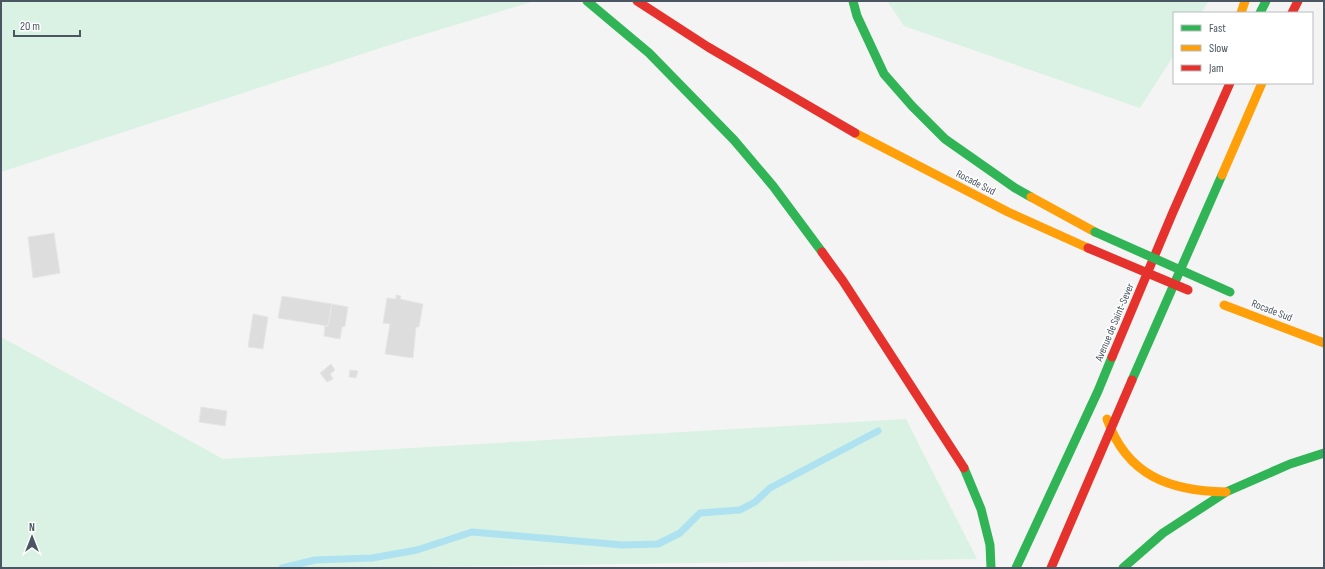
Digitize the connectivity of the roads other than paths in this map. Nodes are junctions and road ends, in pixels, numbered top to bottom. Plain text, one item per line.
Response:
1 (587, 1) edge
2 (637, 1) edge
3 (853, 1) edge
4 (1245, 1) edge
5 (1266, 1) edge
6 (1298, 1) edge
7 (1241, 12) edge
8 (1260, 12) edge
9 (1292, 12) edge
10 (1230, 84) edge
11 (1262, 84) edge
12 (1204, 119) dead end
13 (1172, 212) junction
14 (1196, 293) dead end
15 (1234, 294) dead end
16 (1221, 304) dead end
17 (1324, 343) edge
18 (1098, 391) junction
19 (1110, 429) junction
20 (1324, 453) edge
21 (1226, 492) junction
22 (991, 568) edge
23 (1016, 568) edge
24 (1051, 568) edge
25 (1123, 568) edge

1 - 22 main road
2 - 14 main road, Rocade Sud, bridge
3 - 15 main road, bridge
4 - 7 main road
5 - 8 main road
6 - 9 main road
10 - 13 main road, Avenue de Saint-Sever
11 - 19 main road
12 - 13 main road
13 - 18 main road, Avenue de Saint-Sever
16 - 17 main road, Rocade Sud
18 - 19 main road
18 - 23 main road, Avenue de Saint-Sever
19 - 21 main road
19 - 24 main road
20 - 21 main road
21 - 25 main road

